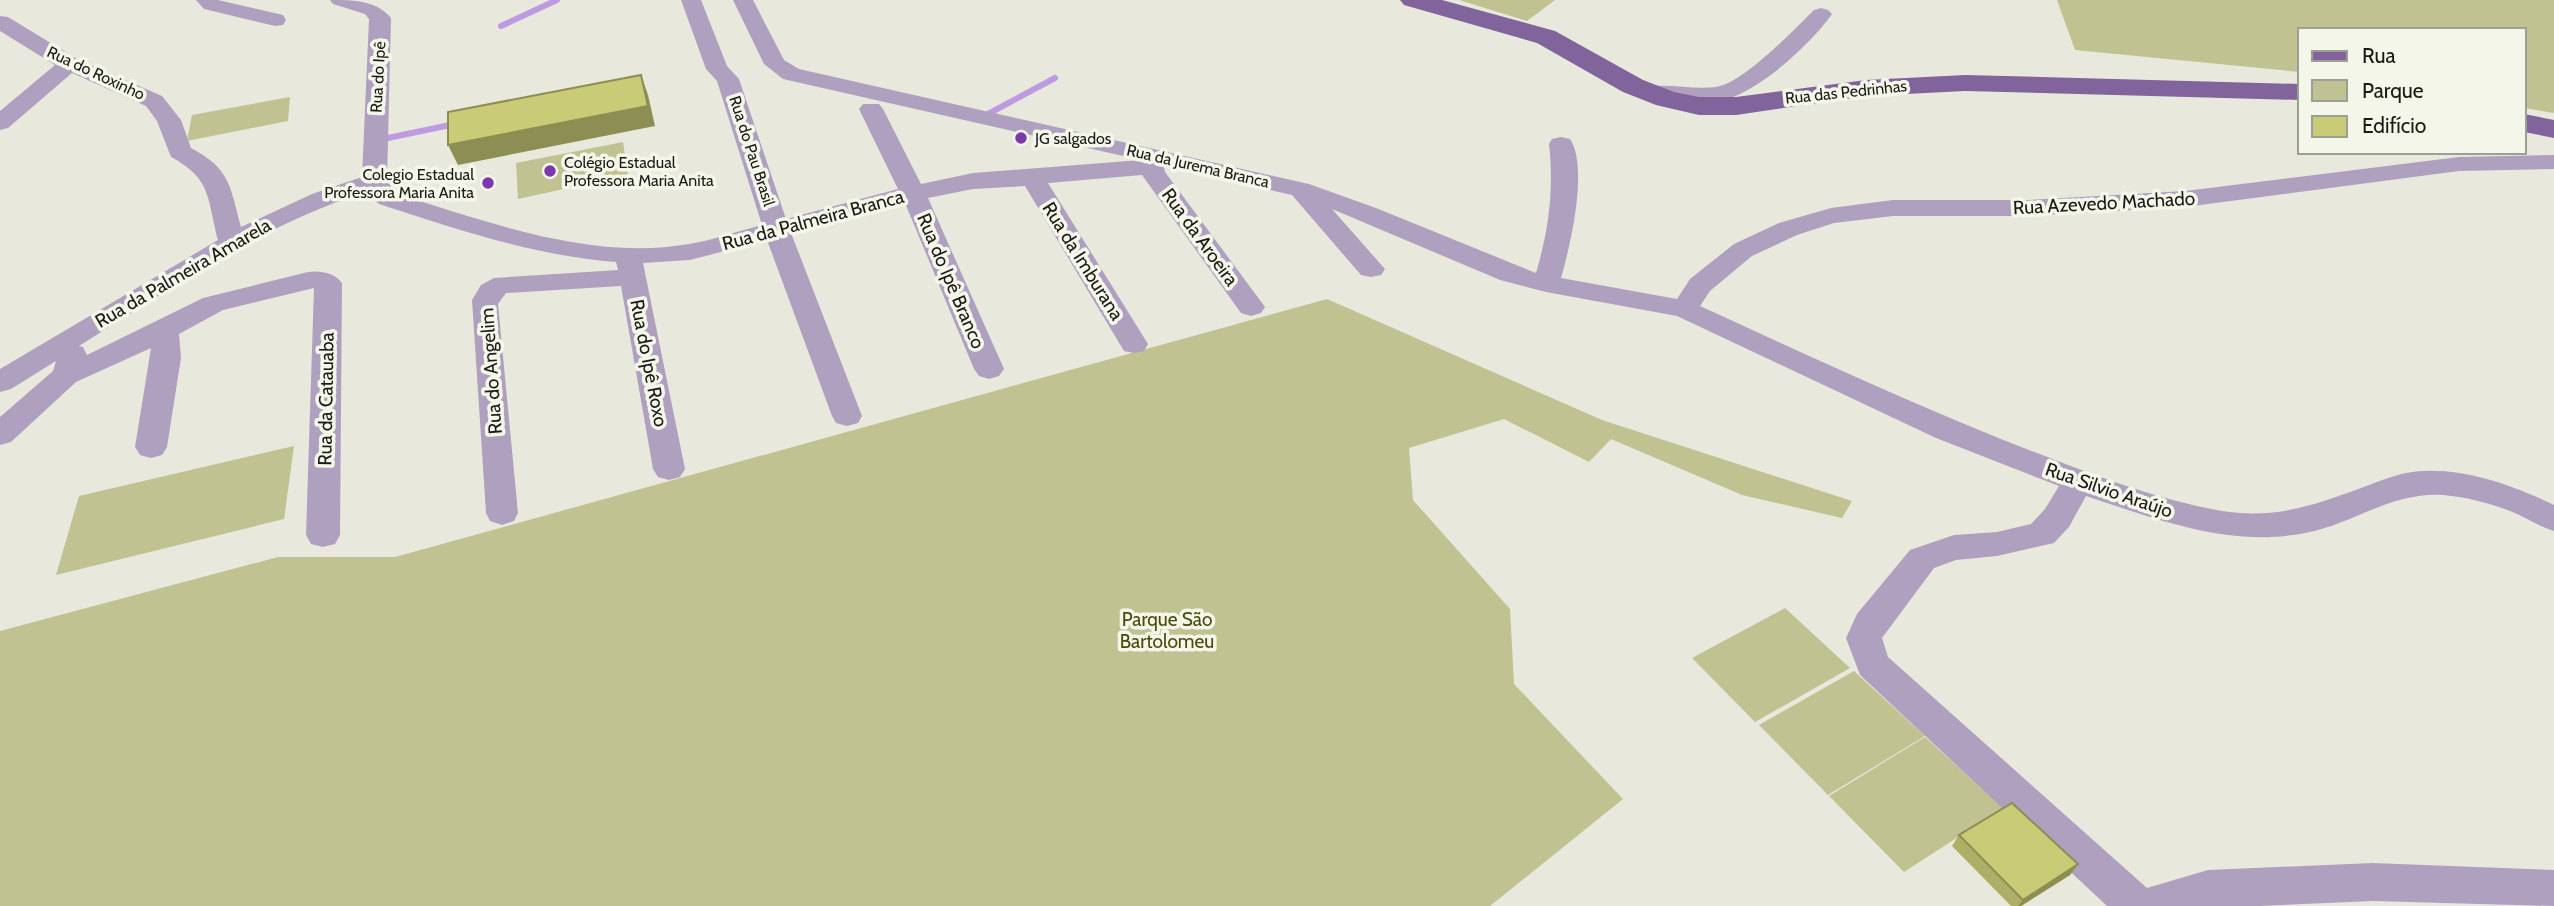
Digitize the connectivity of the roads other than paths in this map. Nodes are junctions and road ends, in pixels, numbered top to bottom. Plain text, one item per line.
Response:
1 (206, 0) edge
2 (340, 0) edge
3 (691, 0) edge
4 (743, 0) edge
5 (1413, 0) edge
6 (1821, 14) dead end
7 (275, 20) dead end
8 (3, 31) edge
9 (69, 64) junction
10 (2298, 92) edge
11 (1648, 93) junction
12 (871, 109) dead end
13 (2526, 122) edge
14 (0, 123) edge
15 (2554, 129) edge
16 (1561, 144) dead end
17 (2554, 162) edge
18 (1149, 168) junction
19 (1032, 177) junction
20 (374, 181) junction
21 (1266, 181) junction
22 (1300, 189) junction
23 (913, 193) junction
24 (776, 229) junction
25 (232, 242) junction
26 (631, 267) junction
27 (1371, 269) dead end
28 (1546, 284) junction
29 (1251, 307) dead end
30 (1684, 309) junction
31 (164, 331) junction
32 (79, 334) junction
33 (1134, 344) dead end
34 (989, 369) dead end
35 (66, 375) junction
36 (0, 382) edge
37 (847, 416) dead end
38 (0, 434) edge
39 (151, 447) dead end
40 (669, 469) dead end
41 (2078, 481) junction
42 (502, 513) dead end
43 (2554, 519) edge
44 (323, 535) dead end
45 (2554, 889) edge
46 (2137, 906) edge
47 (2152, 906) edge

1 - 7 street
2 - 20 street, Rua do Ipê
3 - 24 street, Rua do Pau Brasil
4 - 21 street, Rua da Jurema Branca
5 - 11 main road, Rua das Pedrinhas
6 - 11 street
8 - 9 street, Rua do Roxinho
9 - 14 street
9 - 25 street, Rua do Roxinho
10 - 11 main road, Rua das Pedrinhas
12 - 23 street, Rua do Ipê Branco
13 - 15 main road
16 - 28 street
17 - 30 street, Rua Azevedo Machado
18 - 19 street, Rua da Palmeira Branca
18 - 21 street, Rua da Palmeira Branca
18 - 29 street, Rua da Aroeira
19 - 23 street, Rua da Palmeira Branca
19 - 33 street, Rua da Imburana
20 - 25 street, Rua da Palmeira Amarela
20 - 26 street, Rua da Palmeira Branca
21 - 22 street, Rua da Jurema Branca
22 - 27 street
22 - 28 street, Rua da Jurema Branca
23 - 24 street, Rua da Palmeira Branca
23 - 34 street, Rua do Ipê Branco
24 - 26 street, Rua da Palmeira Branca
24 - 37 street, Rua do Pau Brasil
25 - 32 street, Rua da Palmeira Amarela
26 - 40 street, Rua do Ipê Roxo
26 - 42 street, Rua do Angelim
28 - 30 street, Rua da Jurema Branca
30 - 41 street, Rua Silvio Araújo
31 - 35 street
31 - 39 street
31 - 44 street, Rua da Catauaba
32 - 35 street
32 - 36 street, Rua da Palmeira Amarela
35 - 38 street
41 - 43 street, Rua Silvio Araújo
41 - 46 street
45 - 47 street

